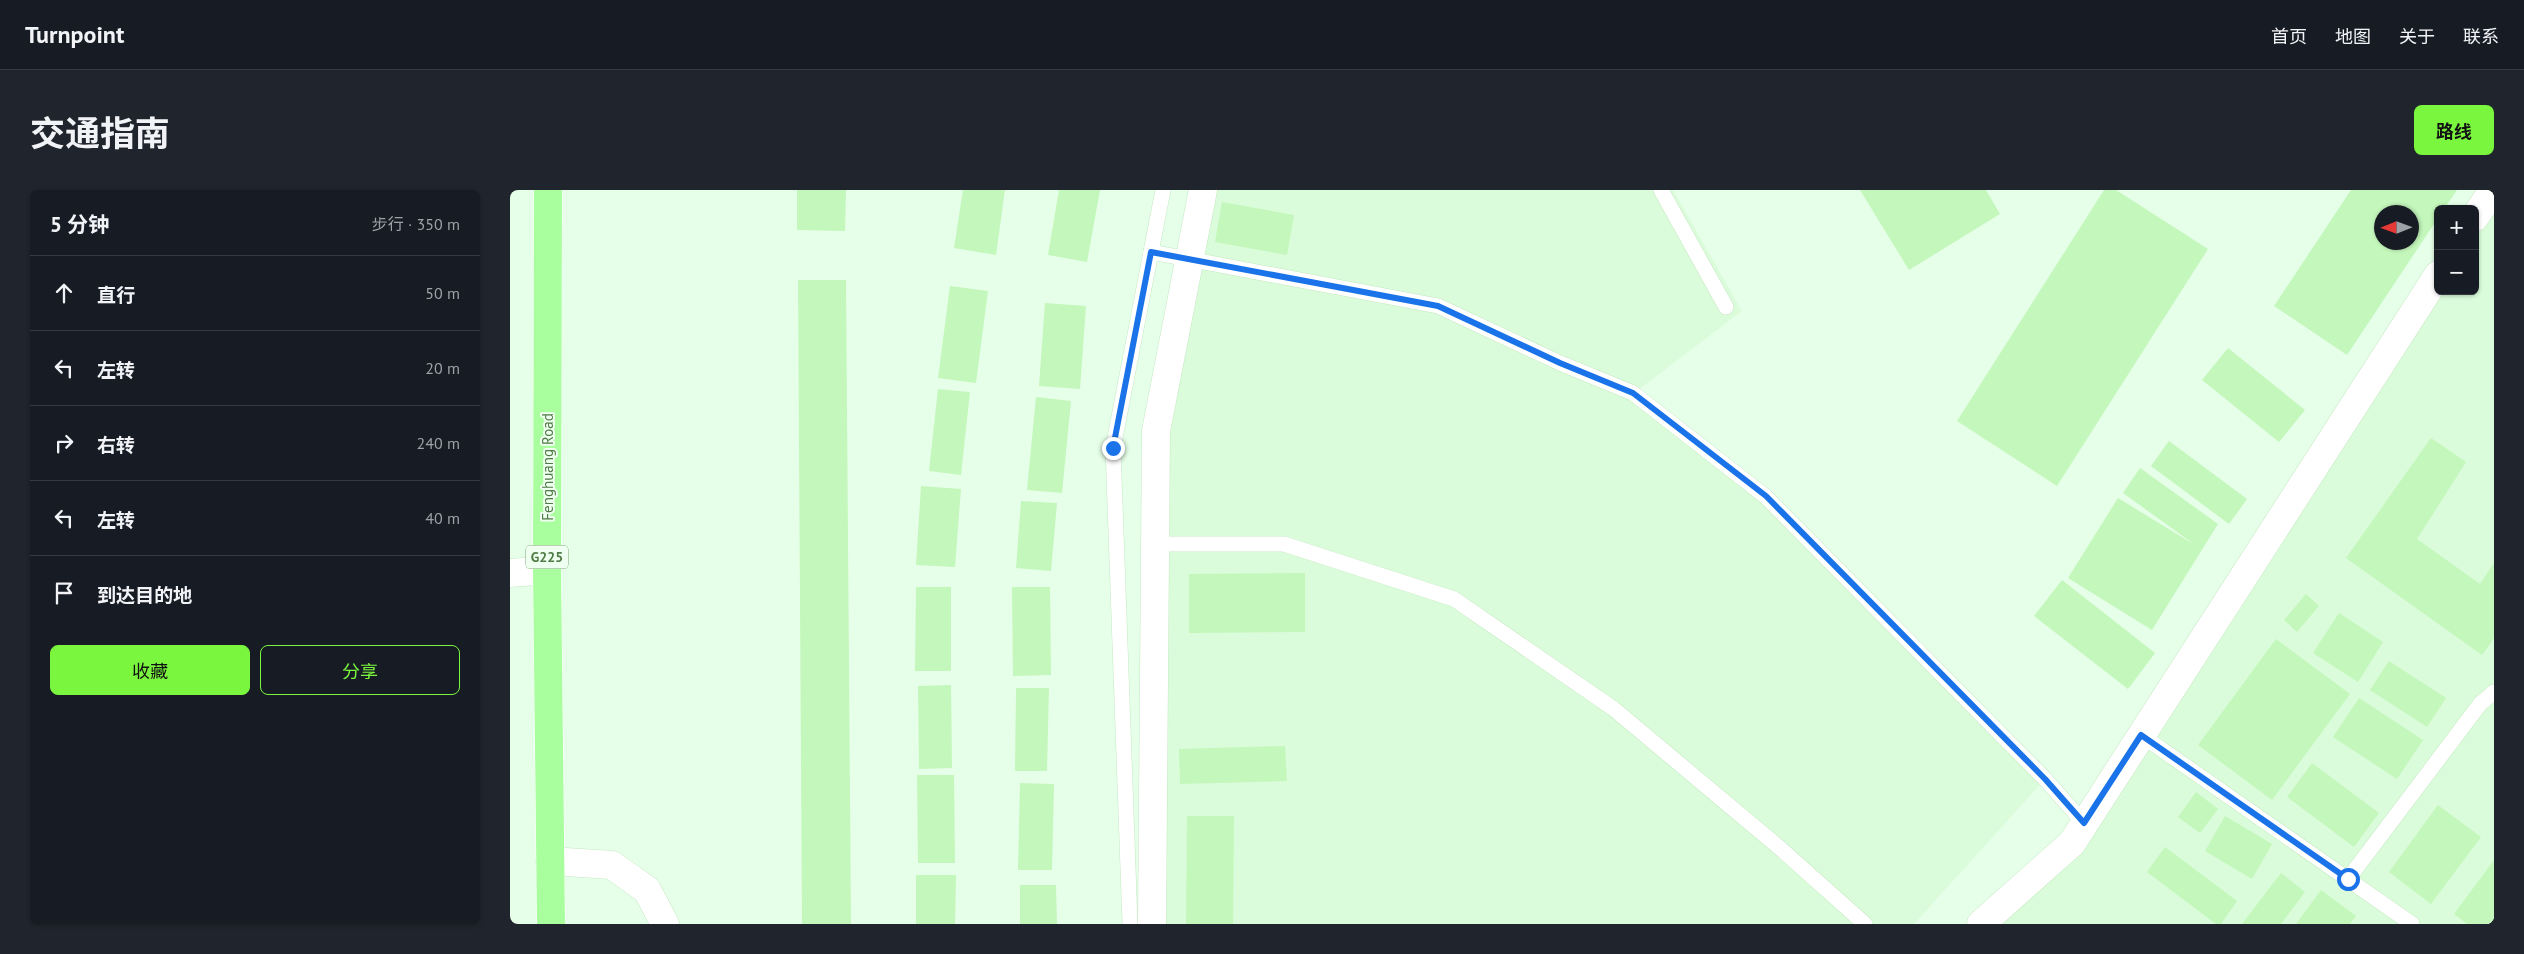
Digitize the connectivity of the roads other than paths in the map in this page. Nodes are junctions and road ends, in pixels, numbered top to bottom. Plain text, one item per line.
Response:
1 (548, 190) edge
2 (1163, 190) edge
3 (1203, 190) edge
4 (1661, 190) edge
5 (2493, 190) edge
6 (2479, 211) edge
7 (1151, 252) junction
8 (1190, 259) junction
9 (2434, 281) edge
10 (1726, 307) dead end
11 (1156, 544) junction
12 (547, 570) junction
13 (510, 573) edge
14 (2494, 692) edge
15 (2141, 735) junction
16 (2084, 823) junction
17 (550, 861) junction
18 (2348, 879) junction
19 (551, 924) edge
20 (666, 924) edge
21 (1130, 924) edge
22 (1152, 924) edge
23 (1864, 924) edge
24 (1981, 924) edge
25 (2412, 924) edge

1 - 12 highway, Fenghuang Road / G225
2 - 7 lane
3 - 8 street
4 - 10 lane
5 - 6 street
7 - 8 lane
7 - 21 lane
8 - 11 street
8 - 16 lane
9 - 15 street
11 - 22 street
11 - 23 lane
12 - 13 street
12 - 17 highway, Fenghuang Road / G225
14 - 18 lane
15 - 16 street
15 - 18 lane
16 - 24 street
17 - 19 highway, Fenghuang Road / G225
17 - 20 street
18 - 25 lane

